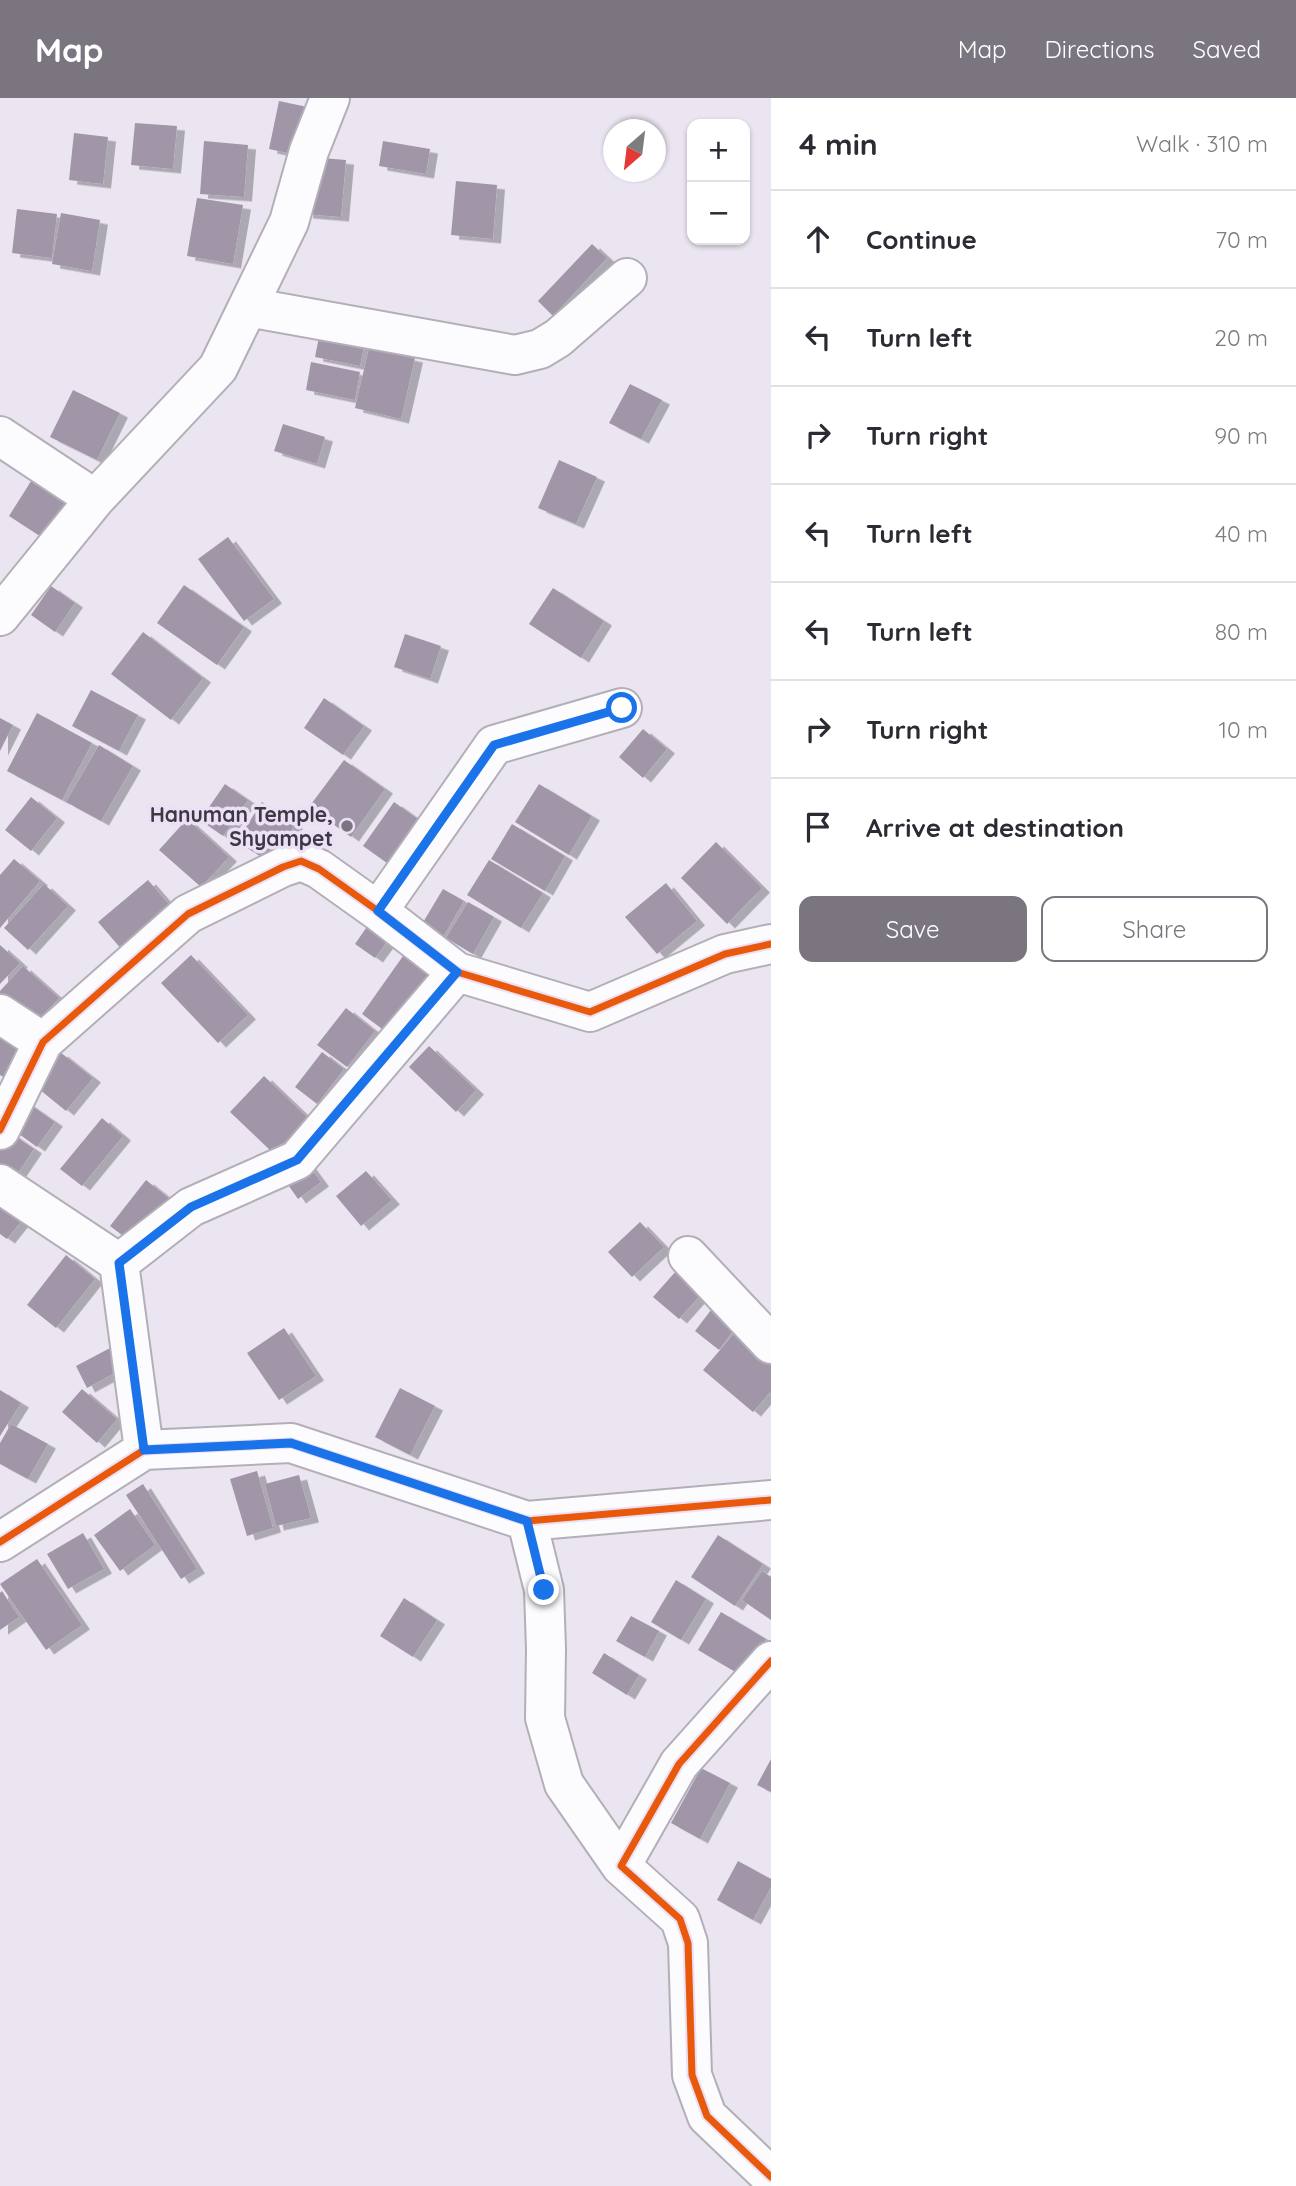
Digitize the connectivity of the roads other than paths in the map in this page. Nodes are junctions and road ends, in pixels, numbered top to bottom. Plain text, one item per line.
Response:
1 (330, 98) edge
2 (627, 278) dead end
3 (248, 307) junction
4 (0, 436) edge
5 (95, 499) junction
6 (6, 596) edge
7 (622, 708) dead end
8 (378, 911) junction
9 (771, 944) edge
10 (457, 972) junction
11 (0, 1014) edge
12 (43, 1042) junction
13 (0, 1130) edge
14 (0, 1184) edge
15 (688, 1256) dead end
16 (119, 1263) junction
17 (771, 1344) edge
18 (144, 1450) junction
19 (771, 1500) edge
20 (527, 1521) junction
21 (4, 1535) edge
22 (771, 1661) edge
23 (621, 1866) junction
24 (771, 2177) edge

1 - 3 street
2 - 3 street
3 - 5 street
4 - 5 street
5 - 6 street
7 - 8 street
8 - 10 street
8 - 12 street
9 - 10 street
10 - 16 street
11 - 12 street
12 - 13 street
14 - 16 street
15 - 17 street
16 - 18 street
18 - 20 street
18 - 21 street
19 - 20 street
20 - 23 street
22 - 23 street
23 - 24 street

